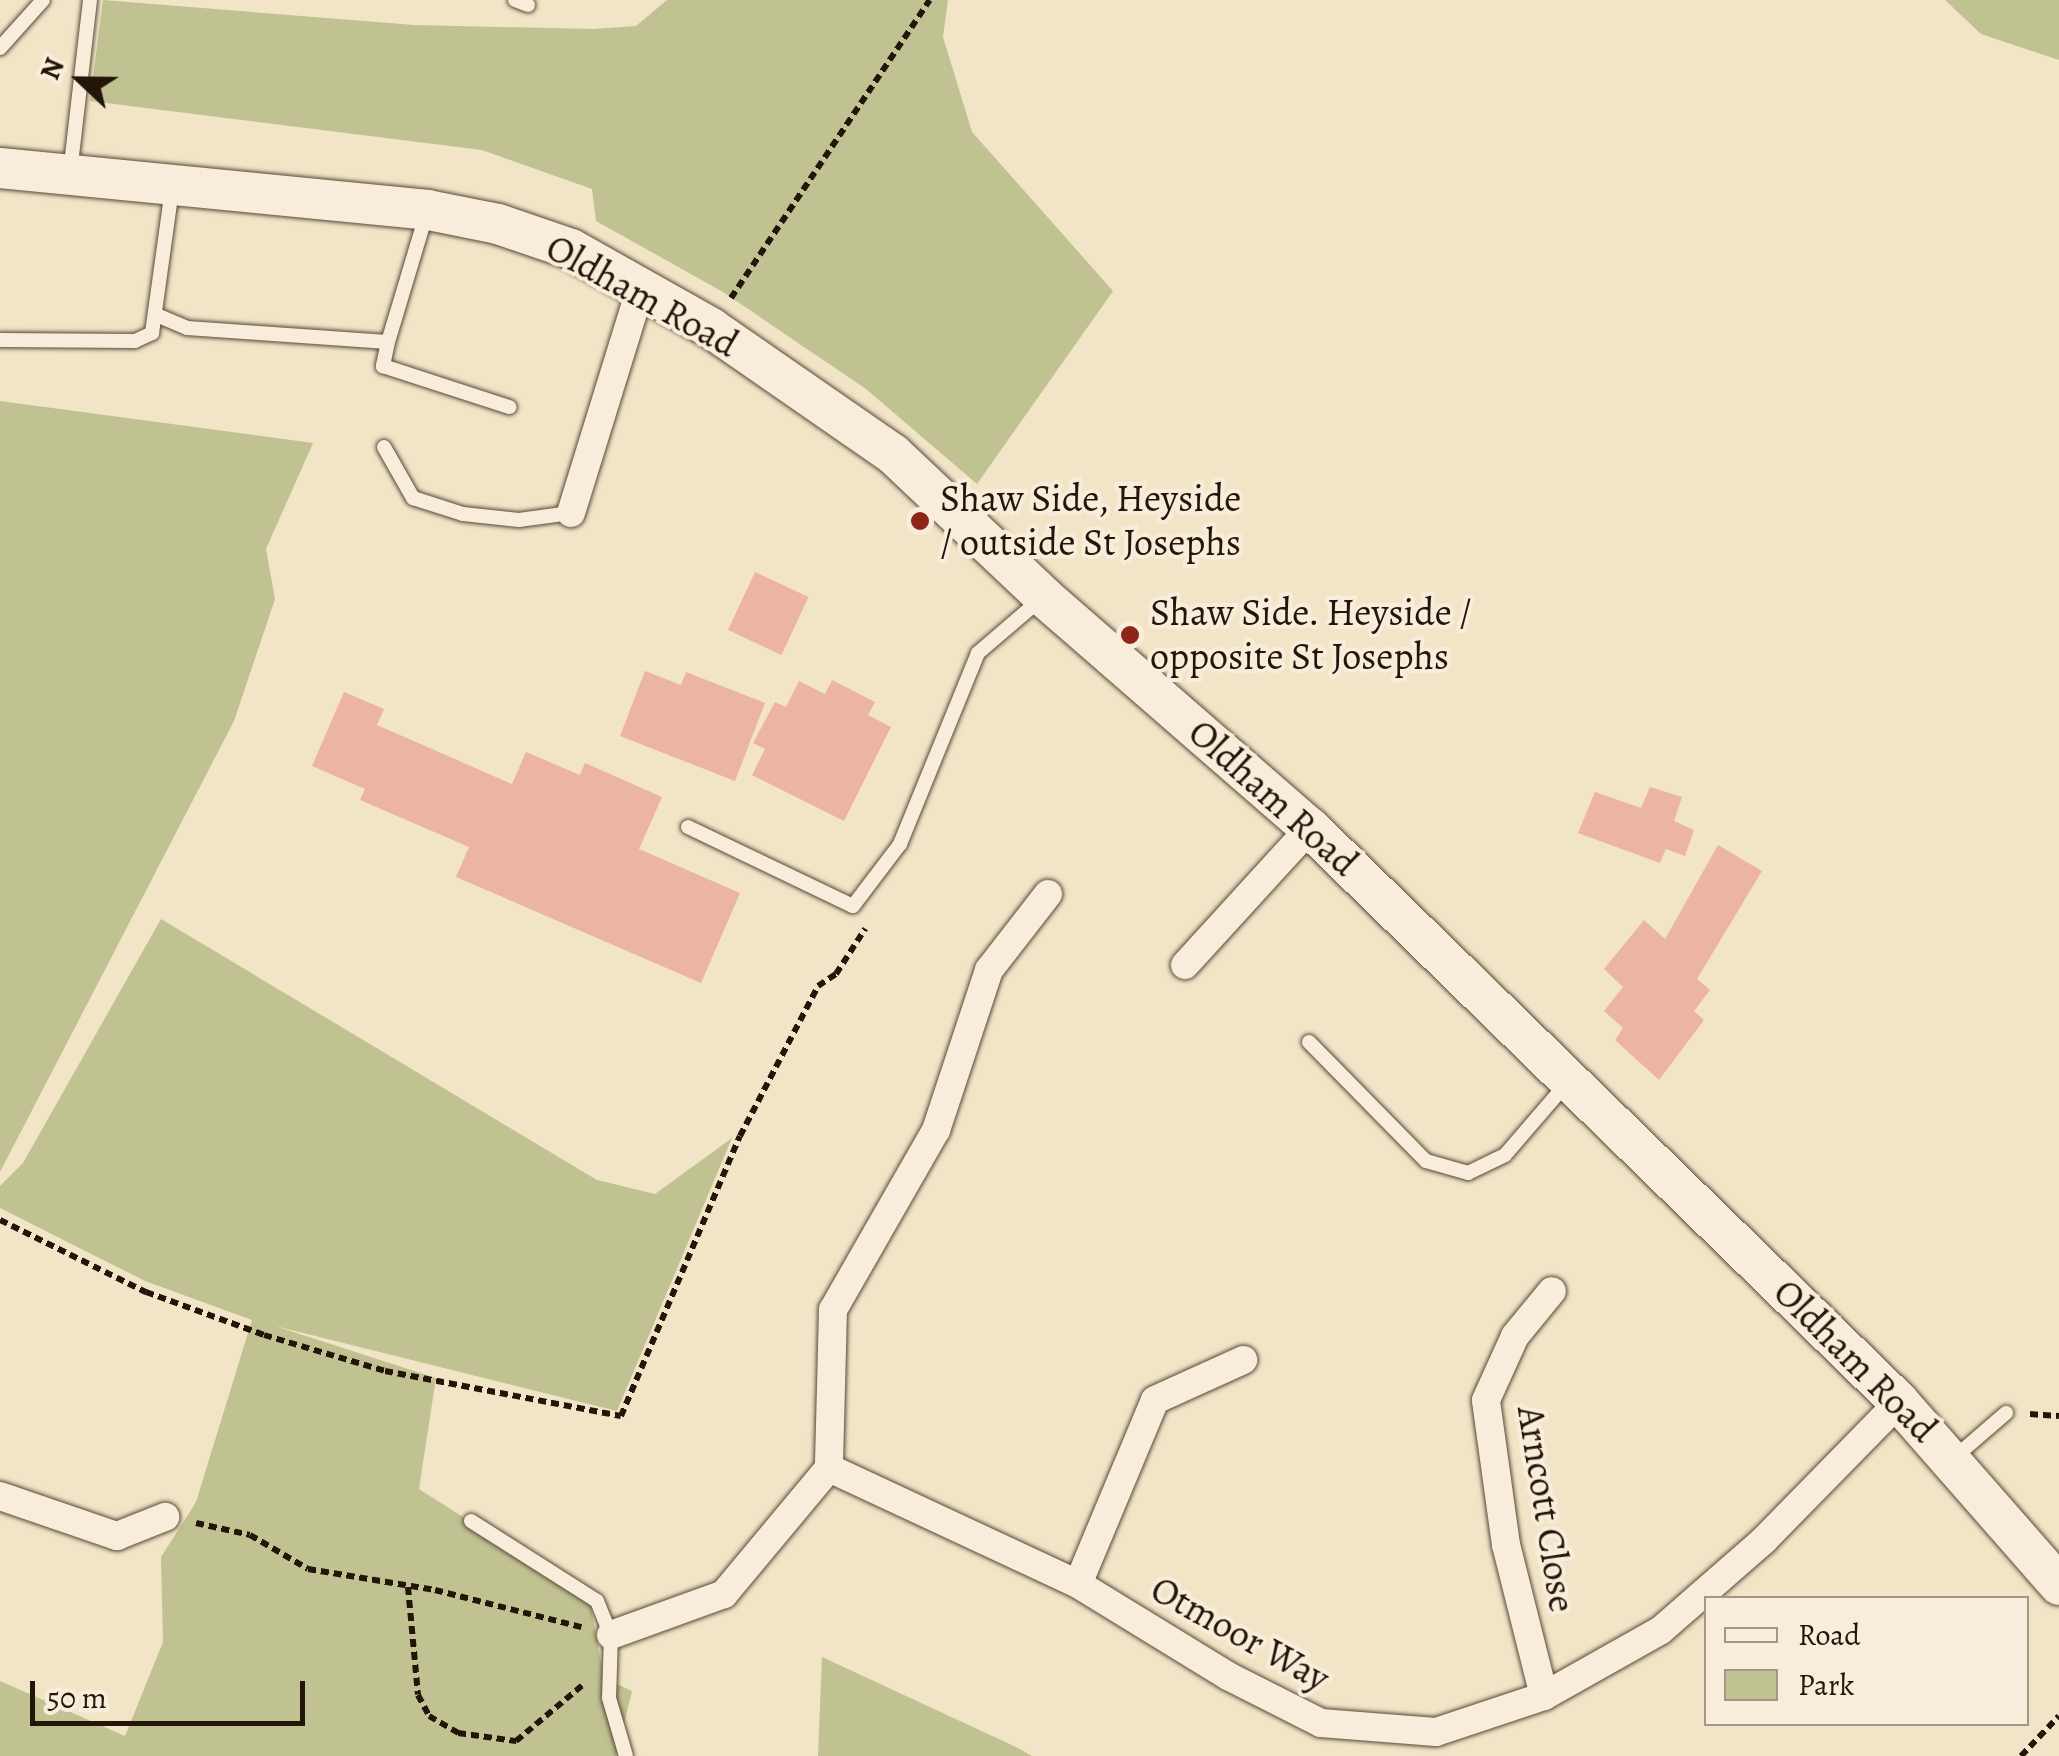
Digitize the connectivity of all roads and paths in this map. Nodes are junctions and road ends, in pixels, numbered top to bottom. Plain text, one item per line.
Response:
1 (43, 0) edge
2 (90, 0) edge
3 (930, 0) edge
4 (0, 48) edge
5 (0, 168) edge
6 (70, 174) junction
7 (172, 184) junction
8 (428, 210) junction
9 (641, 287) junction
10 (159, 316) junction
11 (711, 328) junction
12 (0, 340) edge
13 (388, 342) junction
14 (509, 407) dead end
15 (384, 446) dead end
16 (571, 514) joint
17 (1044, 597) junction
18 (688, 827) dead end
19 (1310, 828) junction
20 (1048, 894) dead end
21 (868, 924) dead end
22 (1186, 965) dead end
23 (1309, 1042) dead end
24 (1571, 1078) junction
25 (0, 1220) edge
26 (1552, 1291) dead end
27 (1243, 1360) dead end
28 (1899, 1402) junction
29 (2006, 1413) dead end
30 (1952, 1460) junction
31 (828, 1468) junction
32 (0, 1496) edge
33 (166, 1517) joint
34 (471, 1521) dead end
35 (1078, 1584) junction
36 (2059, 1585) edge
37 (408, 1587) junction
38 (611, 1635) junction
39 (612, 1669) junction
40 (1544, 1696) junction
41 (2059, 1716) edge
42 (1442, 1744) edge
43 (626, 1756) edge
44 (2021, 1756) edge

1 - 4 lane
2 - 6 lane
3 - 11 path
5 - 6 main road, Oldham Road
6 - 7 main road, Oldham Road
7 - 8 main road, Oldham Road
7 - 10 lane
8 - 9 main road, Oldham Road
8 - 13 lane
9 - 11 main road, Oldham Road
9 - 16 street
10 - 12 lane
10 - 13 lane
11 - 17 main road, Oldham Road
13 - 14 lane
15 - 16 lane
17 - 18 lane
17 - 19 main road, Oldham Road
19 - 22 street
19 - 24 main road, Oldham Road
20 - 31 street
21 - 25 path
23 - 24 lane
24 - 28 main road, Oldham Road
26 - 40 street, Arncott Close
27 - 35 street
28 - 30 main road, Oldham Road
28 - 40 street, Otmoor Way
29 - 30 lane
30 - 36 main road, Oldham Road
31 - 35 street, Otmoor Way
31 - 38 street
32 - 33 street
33 - 37 path
34 - 38 lane
35 - 42 street, Otmoor Way
37 - 38 path
37 - 39 path
38 - 39 lane
39 - 43 lane
40 - 42 street, Otmoor Way
41 - 44 path

